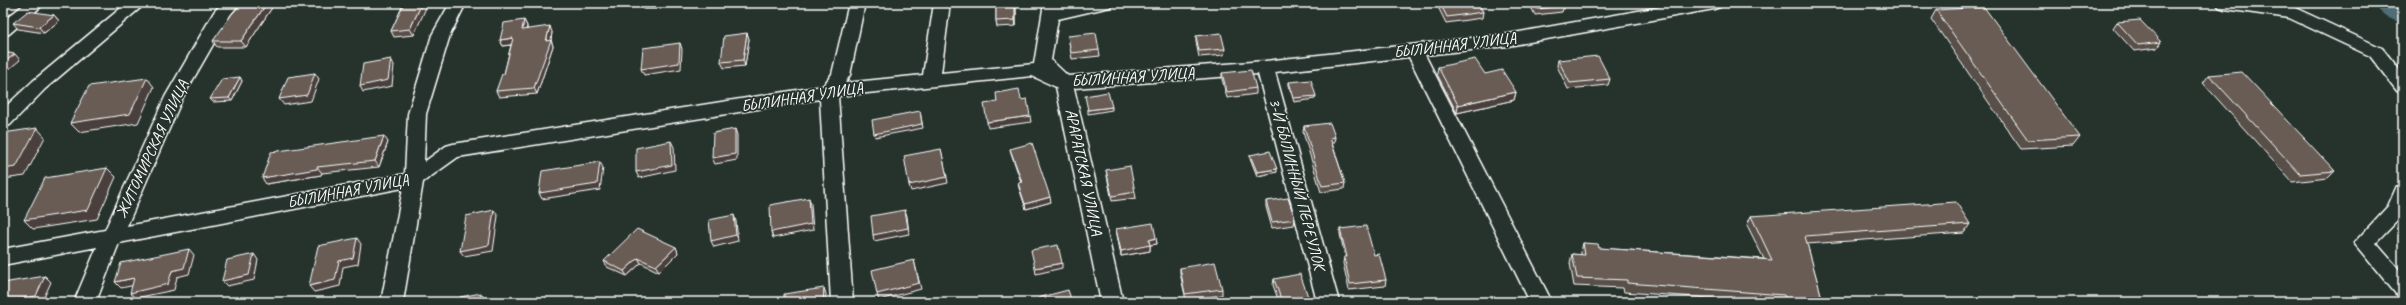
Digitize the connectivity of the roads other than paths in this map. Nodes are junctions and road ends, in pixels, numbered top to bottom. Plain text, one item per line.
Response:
1 (37, 3) edge
2 (138, 3) edge
3 (232, 3) edge
4 (458, 3) edge
5 (857, 3) edge
6 (942, 3) edge
7 (1104, 3) edge
8 (1714, 3) edge
9 (2225, 3) edge
10 (1052, 9) edge
11 (3, 30) edge
12 (1414, 50) junction
13 (1265, 67) junction
14 (931, 80) junction
15 (1064, 83) junction
16 (2403, 87) edge
17 (829, 91) junction
18 (3, 120) edge
19 (414, 179) junction
20 (2403, 193) edge
21 (112, 236) junction
22 (3, 256) edge
23 (2403, 288) edge
24 (85, 302) edge
25 (392, 302) edge
26 (842, 302) edge
27 (1112, 302) edge
28 (1328, 302) edge
29 (1541, 302) edge

1 - 11 street
2 - 18 street
3 - 21 street, ЖИТОМИРСКАЯ УЛИЦА
4 - 19 street
5 - 17 street
6 - 14 street
7 - 10 street
8 - 12 street, БЫЛИННАЯ УЛИЦА
9 - 16 street
10 - 15 street
12 - 13 street, БЫЛИННАЯ УЛИЦА
12 - 29 street
13 - 15 street, БЫЛИННАЯ УЛИЦА
13 - 28 street, 3-Й БЫЛИННЫЙ ПЕРЕУЛОК
14 - 15 street, БЫЛИННАЯ УЛИЦА
14 - 17 street, БЫЛИННАЯ УЛИЦА
15 - 27 street, АРАРАТСКАЯ УЛИЦА
17 - 19 street, БЫЛИННАЯ УЛИЦА
17 - 26 street
19 - 21 street, БЫЛИННАЯ УЛИЦА
19 - 25 street
20 - 23 street
21 - 22 street, БЫЛИННАЯ УЛИЦА
21 - 24 street, ЖИТОМИРСКАЯ УЛИЦА

